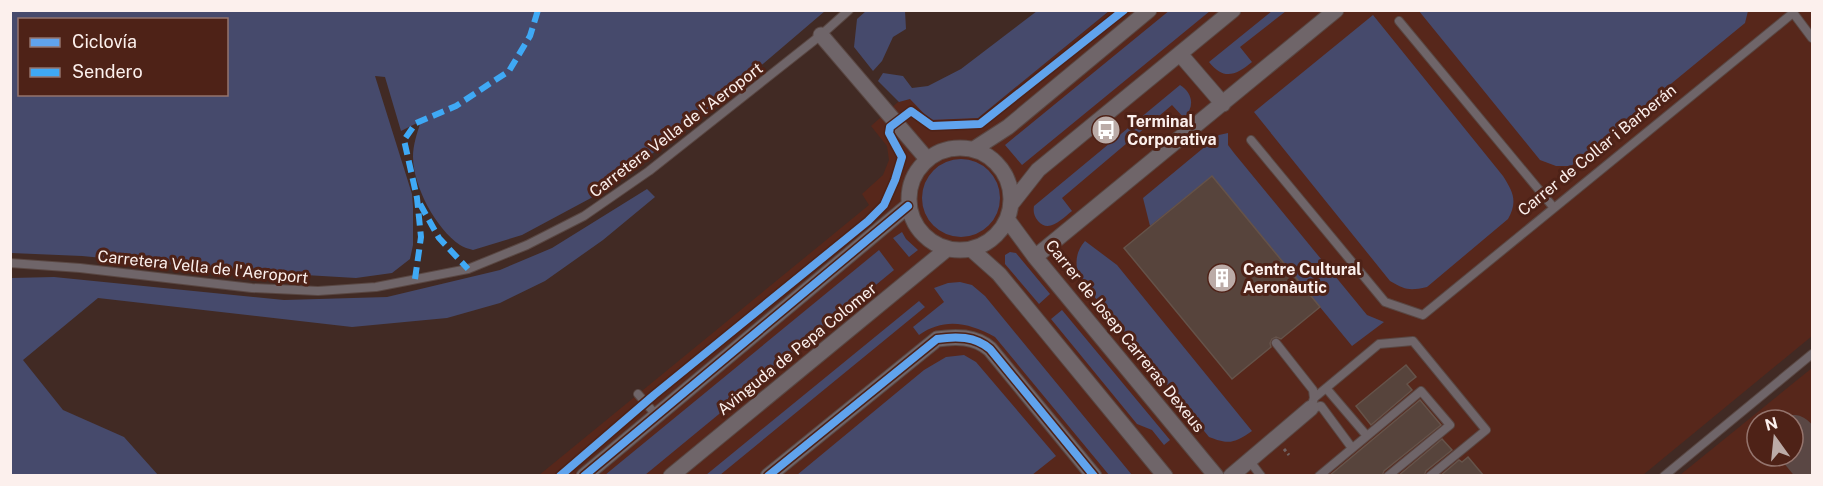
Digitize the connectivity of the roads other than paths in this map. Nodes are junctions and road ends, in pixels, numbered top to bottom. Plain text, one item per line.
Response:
1 (849, 10) edge
2 (1149, 10) edge
3 (1233, 10) edge
4 (1336, 10) edge
5 (1792, 12) edge
6 (1399, 21) dead end
7 (821, 35) junction
8 (1812, 38) edge
9 (1180, 54) junction
10 (1223, 104) junction
11 (1251, 140) dead end
12 (974, 149) junction
13 (927, 159) junction
14 (1012, 203) junction
15 (908, 206) junction
16 (1554, 208) junction
17 (1007, 219) junction
18 (947, 249) junction
19 (972, 250) junction
20 (1035, 257) junction
21 (10, 263) edge
22 (1276, 343) dead end
23 (1812, 354) edge
24 (1326, 388) junction
25 (638, 394) dead end
26 (1313, 403) junction
27 (656, 415) junction
28 (1367, 436) junction
29 (1352, 448) junction
30 (1249, 460) junction
31 (1666, 475) edge
32 (584, 476) edge
33 (671, 476) edge
34 (768, 476) edge
35 (1094, 476) edge
36 (1165, 476) edge
37 (1216, 476) edge
38 (1230, 476) edge
39 (1261, 476) edge
40 (1319, 476) edge
41 (1388, 476) edge
42 (1430, 476) edge

1 - 7 lane, Carretera Vella de l'Aeroport
2 - 12 street
3 - 9 street
4 - 10 street
5 - 8 lane
5 - 16 lane, Carrer de Collar i Barberán
6 - 16 lane
7 - 13 street
7 - 21 lane, Carretera Vella de l'Aeroport
9 - 10 street
9 - 14 street
10 - 20 street
11 - 16 lane, Carrer de Collar i Barberán
12 - 13 street
12 - 14 street
13 - 15 street
14 - 17 street
15 - 18 street
15 - 27 street
17 - 19 street
17 - 20 street, Carrer de Josep Carreras Dexeus
18 - 19 street
18 - 33 street, Avinguda de Pepa Colomer
19 - 36 street
20 - 37 street, Carrer de Josep Carreras Dexeus
22 - 26 lane
23 - 31 lane
24 - 26 lane
24 - 28 lane
24 - 42 lane
25 - 27 lane
26 - 29 lane
26 - 30 street
27 - 32 street
28 - 29 lane
28 - 41 lane
29 - 40 lane
30 - 38 street
30 - 39 lane
34 - 35 street

